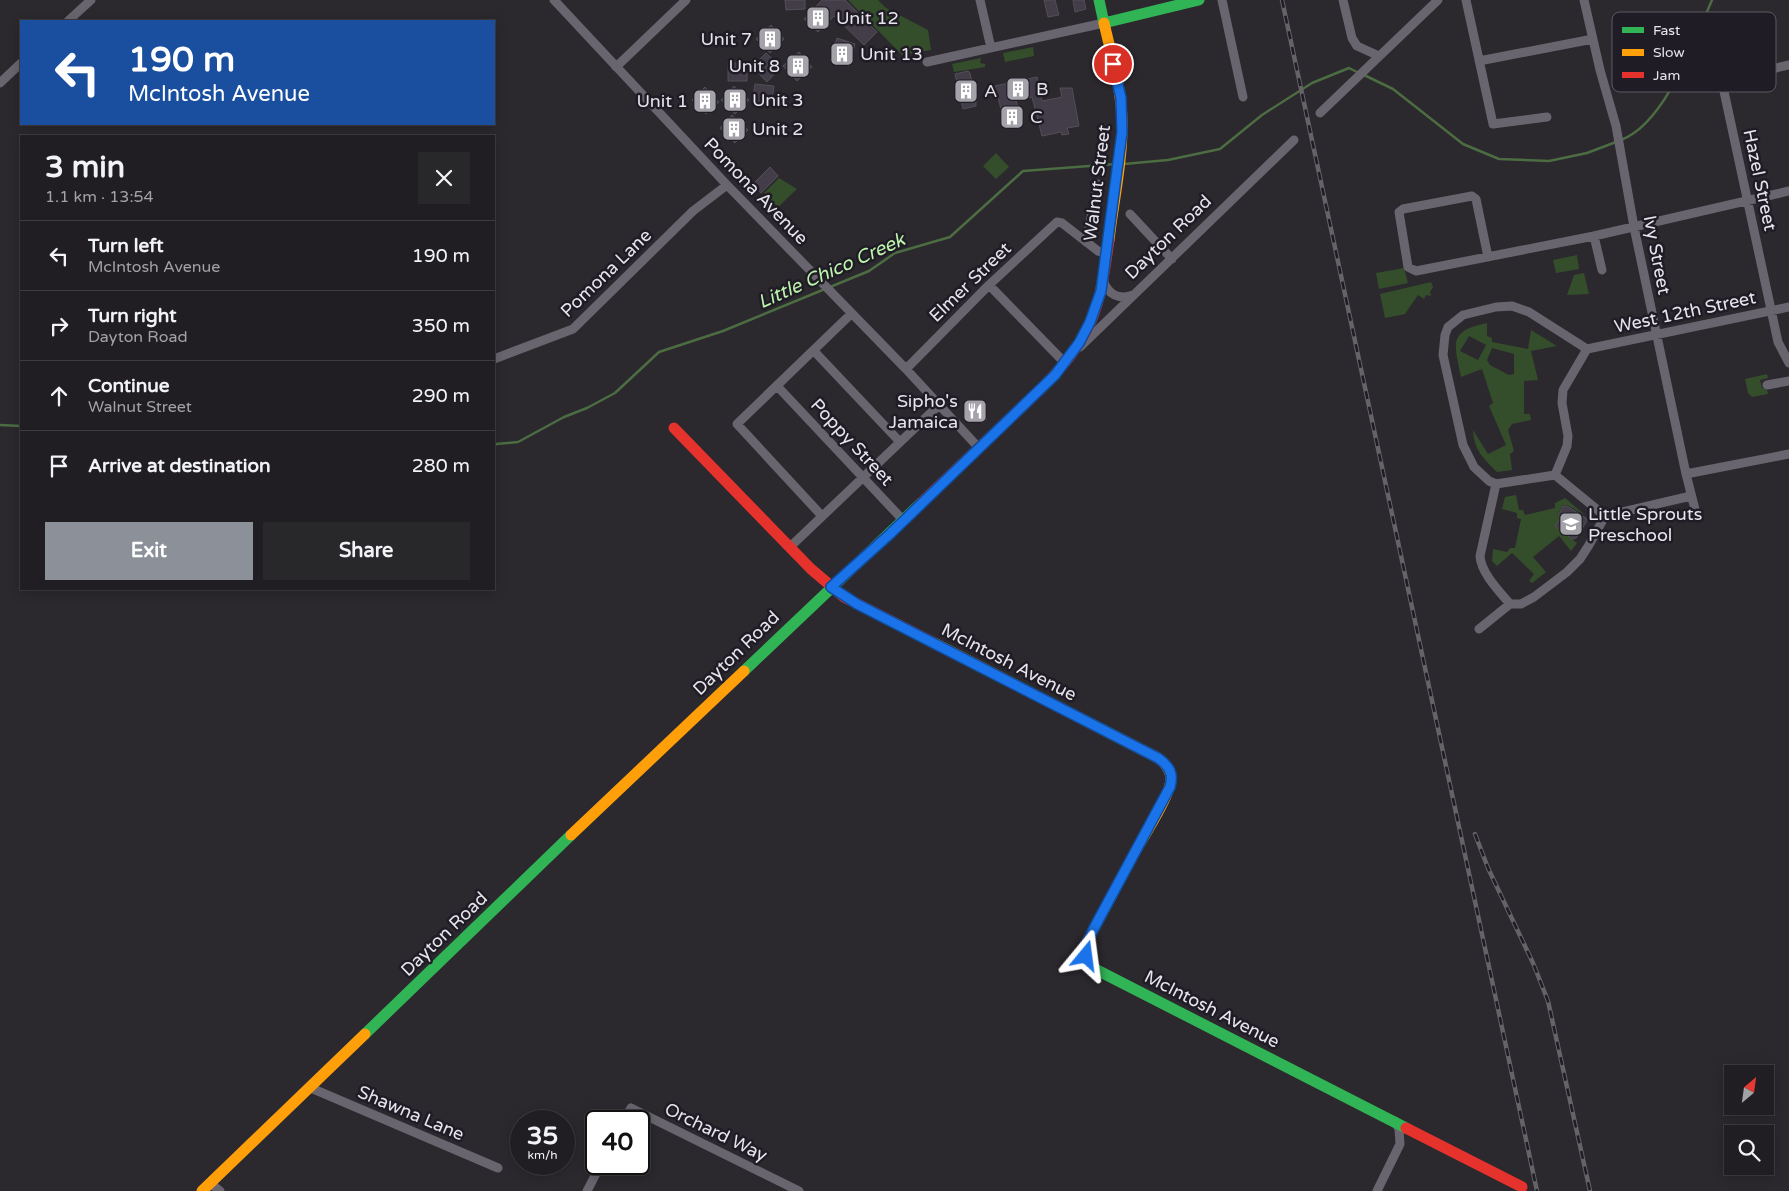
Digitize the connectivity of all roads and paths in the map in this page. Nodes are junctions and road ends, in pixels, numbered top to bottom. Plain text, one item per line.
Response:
1 (91, 0) edge
2 (555, 0) edge
3 (686, 0) edge
4 (980, 0) edge
5 (1099, 0) edge
6 (1199, 0) edge
7 (1222, 0) edge
8 (1343, 0) edge
9 (1438, 0) edge
10 (1466, 0) edge
11 (1584, 0) edge
12 (69, 20) edge
13 (1104, 22) junction
14 (1593, 39) junction
15 (991, 48) junction
16 (1379, 56) junction
17 (1479, 61) junction
18 (927, 62) dead end
19 (20, 64) edge
20 (1789, 65) edge
21 (616, 67) junction
22 (1776, 68) edge
23 (0, 82) edge
24 (1725, 92) edge
25 (1243, 97) dead end
26 (1320, 113) dead end
27 (1547, 117) dead end
28 (1294, 140) dead end
29 (1098, 184) dead end
30 (727, 185) junction
31 (1789, 191) edge
32 (1748, 200) junction
33 (1130, 214) dead end
34 (1634, 227) junction
35 (1594, 236) junction
36 (1086, 242) junction
37 (1106, 254) junction
38 (1488, 257) junction
39 (1172, 259) junction
40 (1602, 270) dead end
41 (1103, 278) junction
42 (989, 285) junction
43 (1133, 295) junction
44 (1789, 306) edge
45 (1771, 310) junction
46 (851, 314) junction
47 (1656, 334) junction
48 (1588, 349) junction
49 (814, 351) junction
50 (495, 359) edge
51 (1064, 362) junction
52 (1789, 363) edge
53 (906, 369) junction
54 (1789, 381) edge
55 (1767, 385) dead end
56 (778, 386) junction
57 (938, 405) junction
58 (674, 428) dead end
59 (900, 442) junction
60 (978, 447) junction
61 (1789, 454) edge
62 (1686, 474) junction
63 (1555, 475) junction
64 (863, 477) junction
65 (1496, 484) junction
66 (1691, 496) junction
67 (822, 516) junction
68 (1605, 516) junction
69 (1697, 517) dead end
70 (903, 520) junction
71 (790, 546) junction
72 (831, 587) junction
73 (1510, 604) junction
74 (1479, 629) dead end
75 (311, 1088) junction
76 (650, 1117) edge
77 (1395, 1121) junction
78 (498, 1168) dead end
79 (595, 1175) edge
80 (1522, 1186) dead end
81 (206, 1187) edge
82 (220, 1191) edge
83 (587, 1191) edge
84 (799, 1191) edge
85 (1377, 1191) edge

1 - 12 street
2 - 21 street, Pomona Avenue
3 - 21 street
4 - 15 street
5 - 13 street, Walnut Street
6 - 13 street
7 - 25 street
8 - 16 street
9 - 16 street
10 - 17 street
11 - 14 street, Ivy Street
13 - 15 street
13 - 37 street, Walnut Street
14 - 17 street
14 - 34 street, Ivy Street
15 - 18 street
16 - 26 street
17 - 27 street
19 - 23 street
20 - 22 street
21 - 30 street, Pomona Avenue
24 - 32 street, Hazel Street
28 - 39 street, Dayton Road
29 - 36 street
30 - 46 street, Pomona Avenue
30 - 50 street, Pomona Lane
31 - 32 street
32 - 34 street
32 - 45 street, Hazel Street
33 - 39 street
34 - 35 street
34 - 47 street, Ivy Street
35 - 38 street
35 - 40 street
36 - 37 street
36 - 42 street, Elmer Street
37 - 41 street, Walnut Street
38 - 38 street
39 - 43 street, Dayton Road
41 - 43 street
41 - 51 street, Walnut Street
42 - 51 street
42 - 53 street, Elmer Street
43 - 51 street, Dayton Road
44 - 45 street, West 12th Street
45 - 47 street, West 12th Street
45 - 52 street, Hazel Street
46 - 49 street
46 - 53 street, Pomona Avenue
47 - 48 street, West 12th Street
47 - 62 street, Ivy Street
48 - 63 street
48 - 65 street
49 - 56 street
49 - 59 street
51 - 60 street, Dayton Road
53 - 57 street, Pomona Avenue
54 - 55 street
56 - 64 street, Poppy Street
56 - 67 street
57 - 59 street
57 - 60 street, Pomona Avenue
58 - 71 street, McIntosh Avenue
59 - 64 street
60 - 70 street, Dayton Road
61 - 62 street
62 - 66 street, Ivy Street
63 - 65 street
63 - 68 street
64 - 67 street
64 - 70 street, Poppy Street
65 - 73 street
66 - 68 street
66 - 69 street, Ivy Street
67 - 71 street
68 - 73 street
70 - 72 street, Dayton Road
71 - 72 street, McIntosh Avenue
72 - 75 street, Dayton Road
72 - 77 street, McIntosh Avenue
73 - 74 street
75 - 78 street, Shawna Lane
75 - 81 street, Dayton Road
76 - 84 street, Orchard Way
77 - 80 street, McIntosh Avenue
77 - 85 street
79 - 83 street
81 - 82 street

